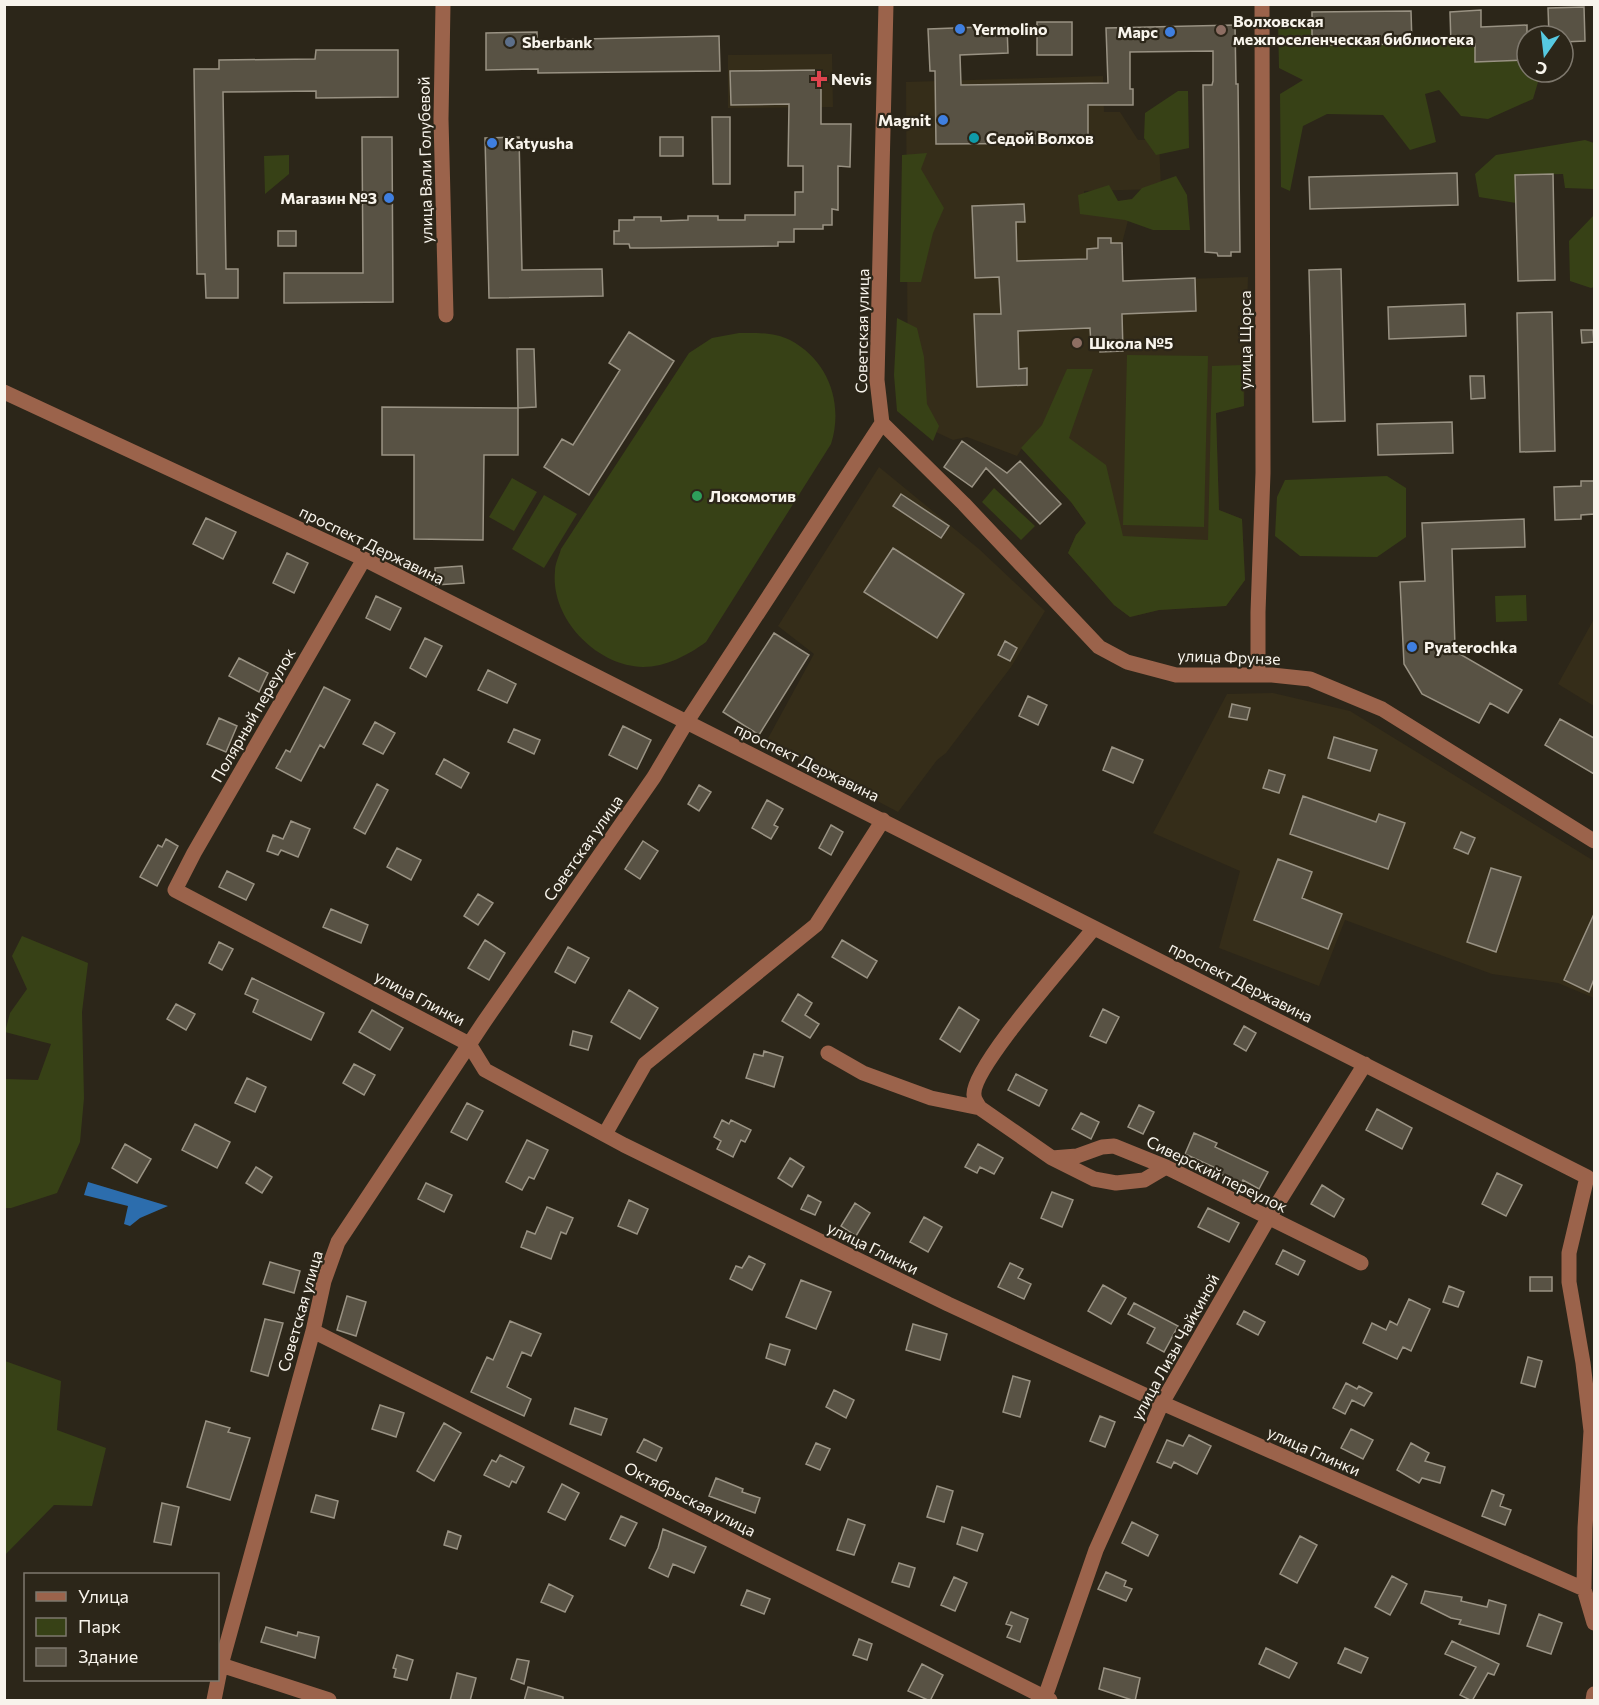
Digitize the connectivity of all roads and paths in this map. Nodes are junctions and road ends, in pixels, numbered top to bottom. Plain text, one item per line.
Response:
1 (443, 4) edge
2 (886, 4) edge
3 (1262, 4) edge
4 (446, 315) dead end
5 (4, 392) edge
6 (882, 423) junction
7 (364, 559) junction
8 (1258, 675) junction
9 (686, 723) junction
10 (883, 820) junction
11 (1594, 841) edge
12 (175, 890) joint
13 (1094, 928) junction
14 (470, 1044) junction
15 (828, 1053) dead end
16 (1365, 1064) junction
17 (980, 1108) junction
18 (605, 1134) junction
19 (1052, 1158) junction
20 (1166, 1167) junction
21 (1268, 1219) junction
22 (1361, 1263) dead end
23 (313, 1331) junction
24 (1162, 1403) junction
25 (1584, 1589) junction
26 (1594, 1623) edge
27 (221, 1665) junction
28 (219, 1675) edge
29 (218, 1681) edge
30 (1594, 1694) edge
31 (1046, 1700) edge
32 (214, 1701) edge
33 (329, 1701) edge
34 (1593, 1701) edge

1 - 4 street, улица Вали Голубевой
2 - 6 street, Советская улица
3 - 8 street, улица Щорса
5 - 7 street, проспект Державина
6 - 8 street, улица Фрунзе
6 - 9 street, Советская улица
7 - 9 street, проспект Державина
7 - 12 street, Полярный переулок
8 - 11 street, улица Фрунзе
9 - 10 street, проспект Державина
9 - 14 street, Советская улица
10 - 13 street, проспект Державина
10 - 18 street
12 - 14 street, улица Глинки
13 - 16 street, проспект Державина
13 - 17 street
14 - 18 street, улица Глинки
14 - 23 street, Советская улица
15 - 17 street
16 - 21 street, улица Лизы Чайкиной
16 - 25 street, проспект Державина
17 - 19 street
18 - 24 street, улица Глинки
19 - 20 street, Сиверский переулок
19 - 20 street
20 - 21 street, Сиверский переулок
21 - 22 street, Сиверский переулок
21 - 24 street, улица Лизы Чайкиной
23 - 27 street, Советская улица
23 - 31 street, Октябрьская улица
24 - 25 street, улица Глинки
24 - 31 street, улица Лизы Чайкиной
25 - 26 street
27 - 28 street, Советская улица
27 - 33 street
29 - 32 street, Советская улица
30 - 34 street

